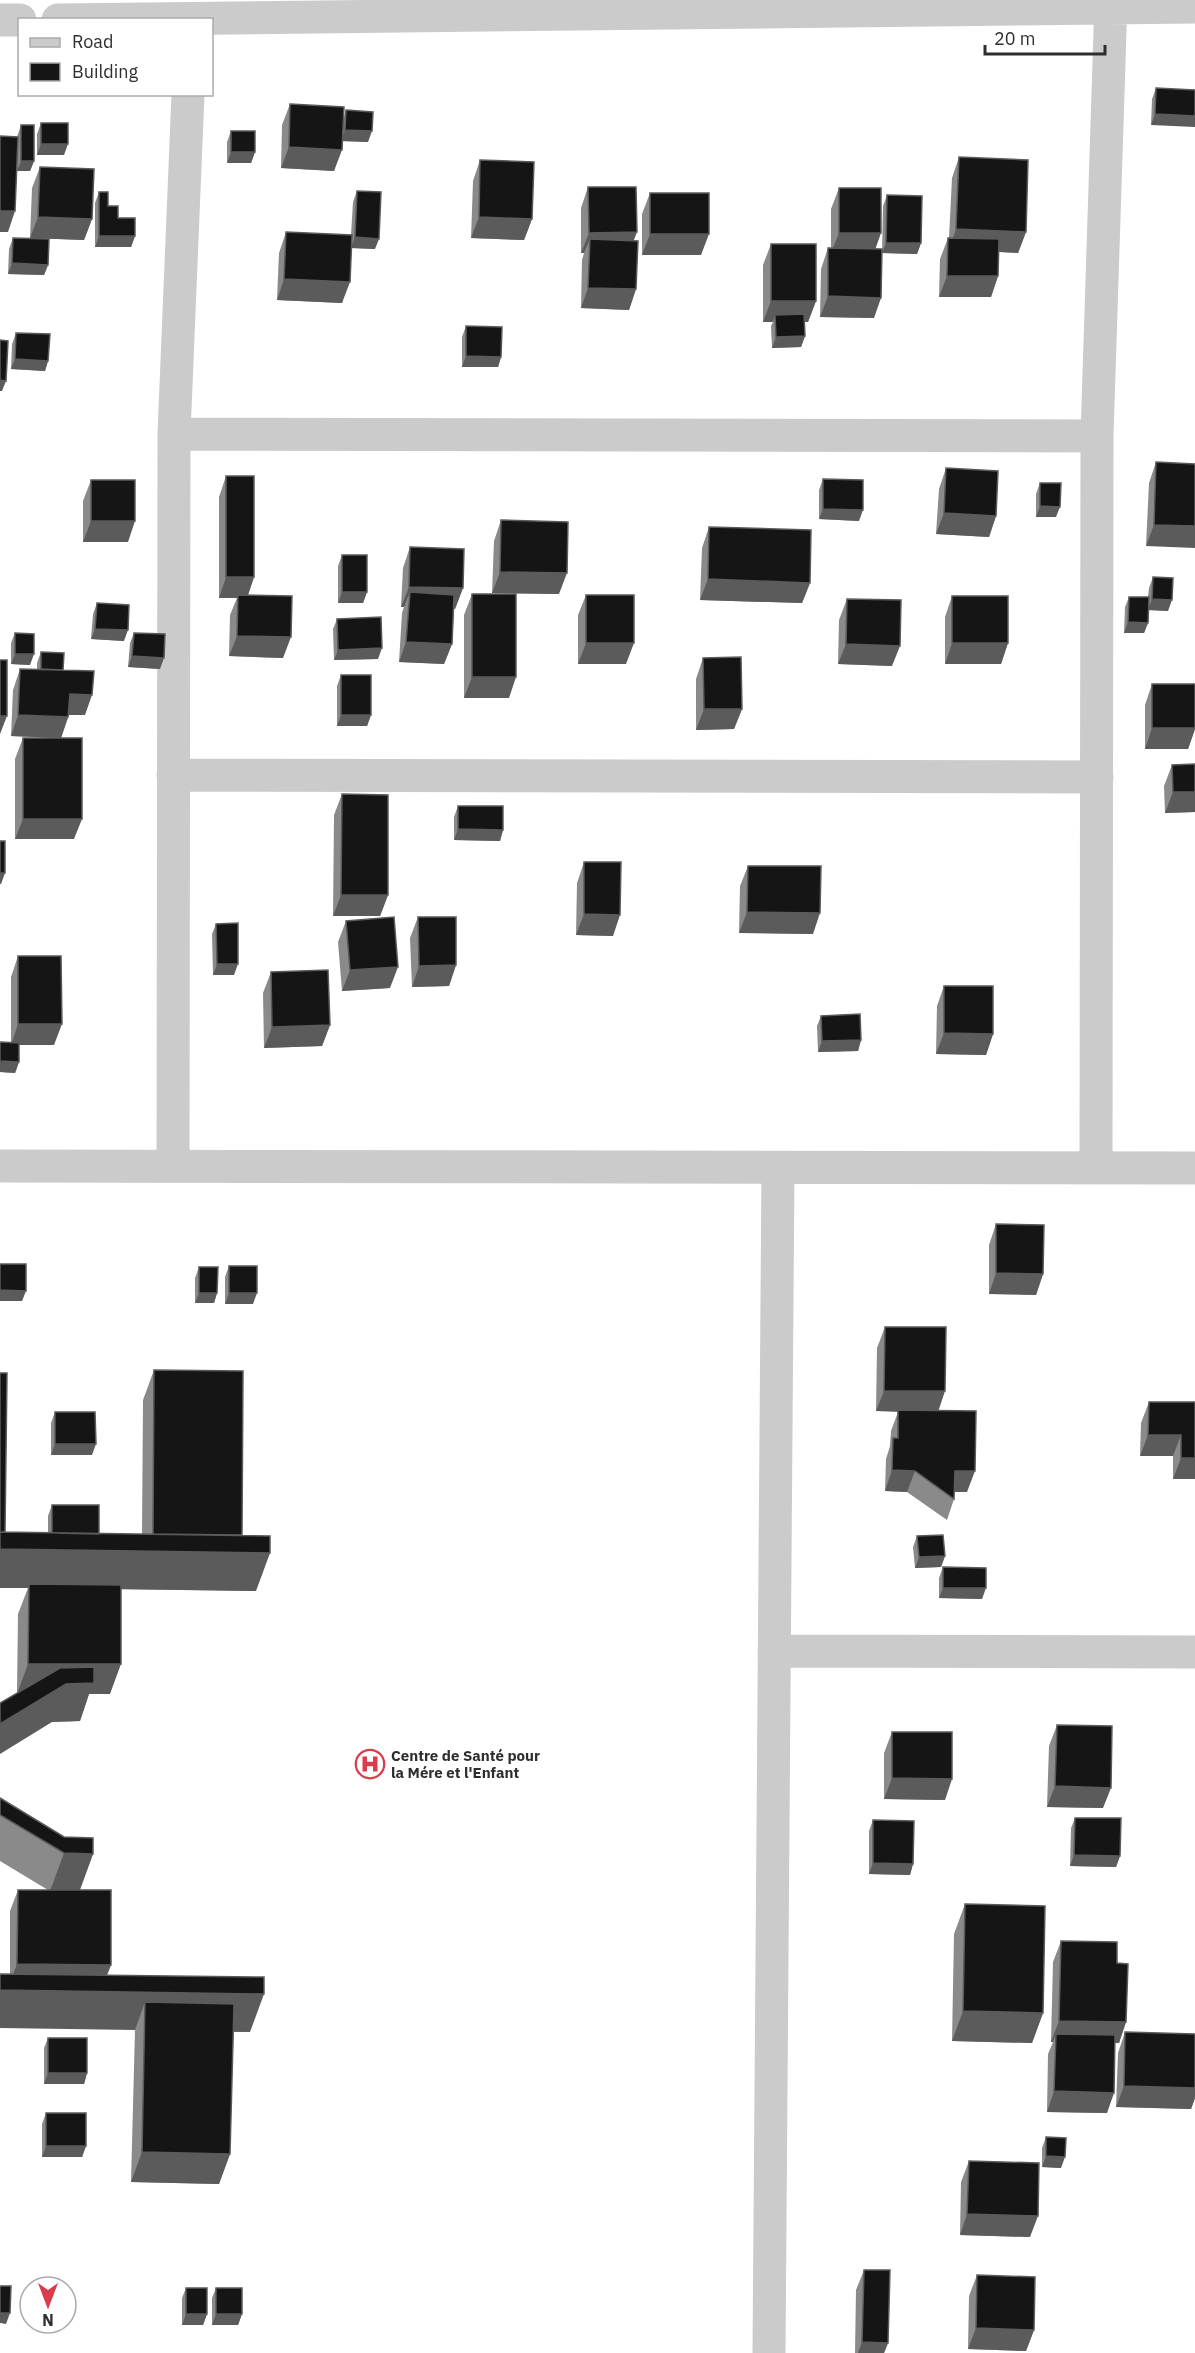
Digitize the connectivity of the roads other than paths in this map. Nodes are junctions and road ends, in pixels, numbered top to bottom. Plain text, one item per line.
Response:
1 (1111, 4) edge
2 (1195, 7) edge
3 (191, 13) edge
4 (96, 18) edge
5 (0, 20) edge
6 (18, 20) edge
7 (188, 96) edge
8 (174, 434) junction
9 (1097, 436) junction
10 (173, 775) junction
11 (1097, 777) junction
12 (0, 1166) edge
13 (173, 1166) junction
14 (778, 1168) junction
15 (1096, 1168) junction
16 (1195, 1168) edge
17 (774, 1651) junction
18 (1195, 1652) edge
19 (769, 2353) edge

1 - 2 street
1 - 3 street
1 - 9 street
3 - 4 street
5 - 6 street
7 - 8 street
8 - 9 street
8 - 10 street
9 - 11 street
10 - 11 street
10 - 13 street
11 - 15 street
12 - 13 street
13 - 14 street
14 - 15 street
14 - 17 street
15 - 16 street
17 - 18 street
17 - 19 street

